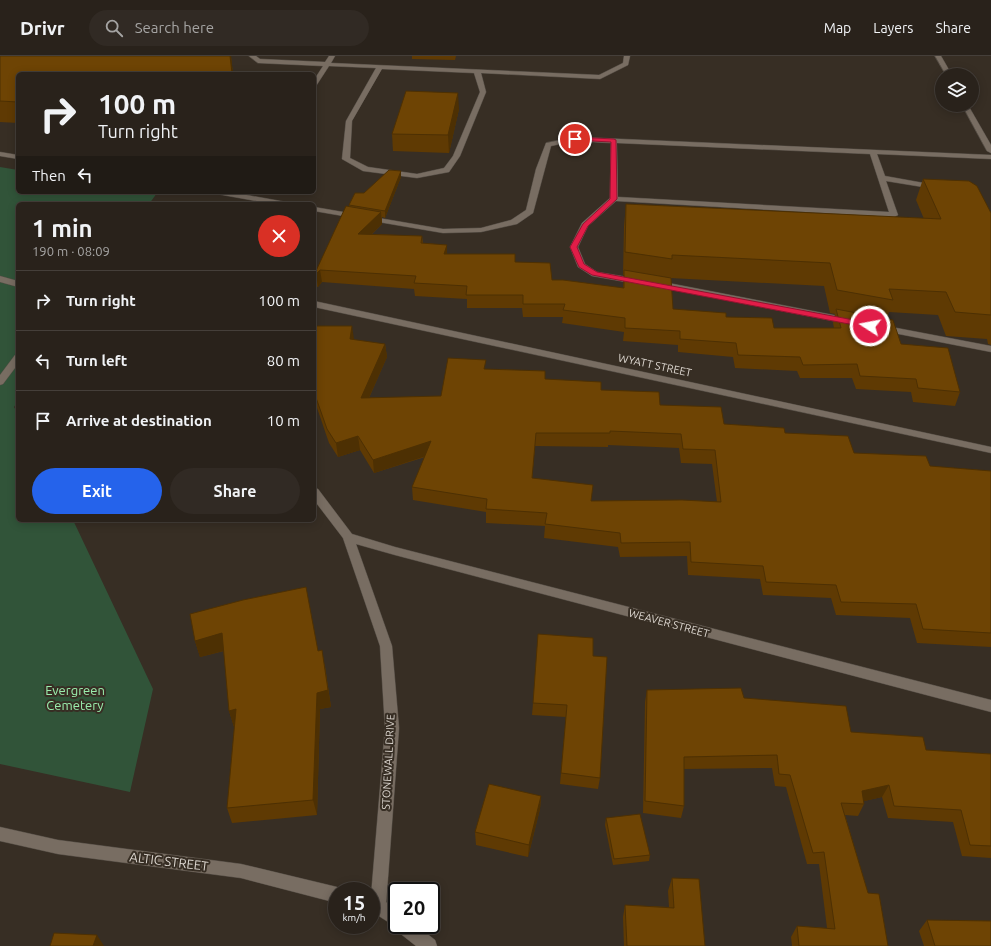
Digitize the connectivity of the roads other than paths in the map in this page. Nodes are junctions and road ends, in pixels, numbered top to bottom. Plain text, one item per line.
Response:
1 (252, 56) edge
2 (332, 56) edge
3 (627, 56) edge
4 (938, 56) edge
5 (326, 65) junction
6 (380, 67) junction
7 (945, 68) edge
8 (477, 71) junction
9 (316, 82) edge
10 (970, 112) edge
11 (614, 140) junction
12 (991, 151) edge
13 (873, 152) junction
14 (0, 154) edge
15 (16, 157) edge
16 (991, 157) edge
17 (881, 178) junction
18 (941, 188) edge
19 (238, 194) edge
20 (248, 195) edge
21 (614, 199) junction
22 (278, 202) edge
23 (316, 209) edge
24 (0, 279) edge
25 (16, 283) edge
26 (316, 304) edge
27 (855, 323) edge
28 (870, 326) edge
29 (991, 349) edge
30 (16, 360) edge
31 (0, 382) edge
32 (991, 450) edge
33 (316, 495) edge
34 (348, 537) junction
35 (991, 706) edge
36 (0, 834) edge
37 (376, 882) edge
38 (328, 893) edge
39 (414, 934) edge
40 (429, 946) edge

1 - 5 street
2 - 5 street
3 - 8 street
4 - 7 street
5 - 6 street
5 - 9 street
6 - 8 street
6 - 8 street
10 - 12 street
11 - 13 street
11 - 21 street
11 - 23 street
13 - 16 street
13 - 17 street
14 - 15 street
17 - 18 street
17 - 21 street
19 - 20 street
20 - 22 street
21 - 27 street
24 - 25 street
26 - 32 street, WYATT STREET
28 - 29 street
30 - 31 street
33 - 34 street, STONEWALL DRIVE
34 - 35 street, WEAVER STREET
34 - 37 street, STONEWALL DRIVE
36 - 38 street, ALTIC STREET
39 - 40 street

